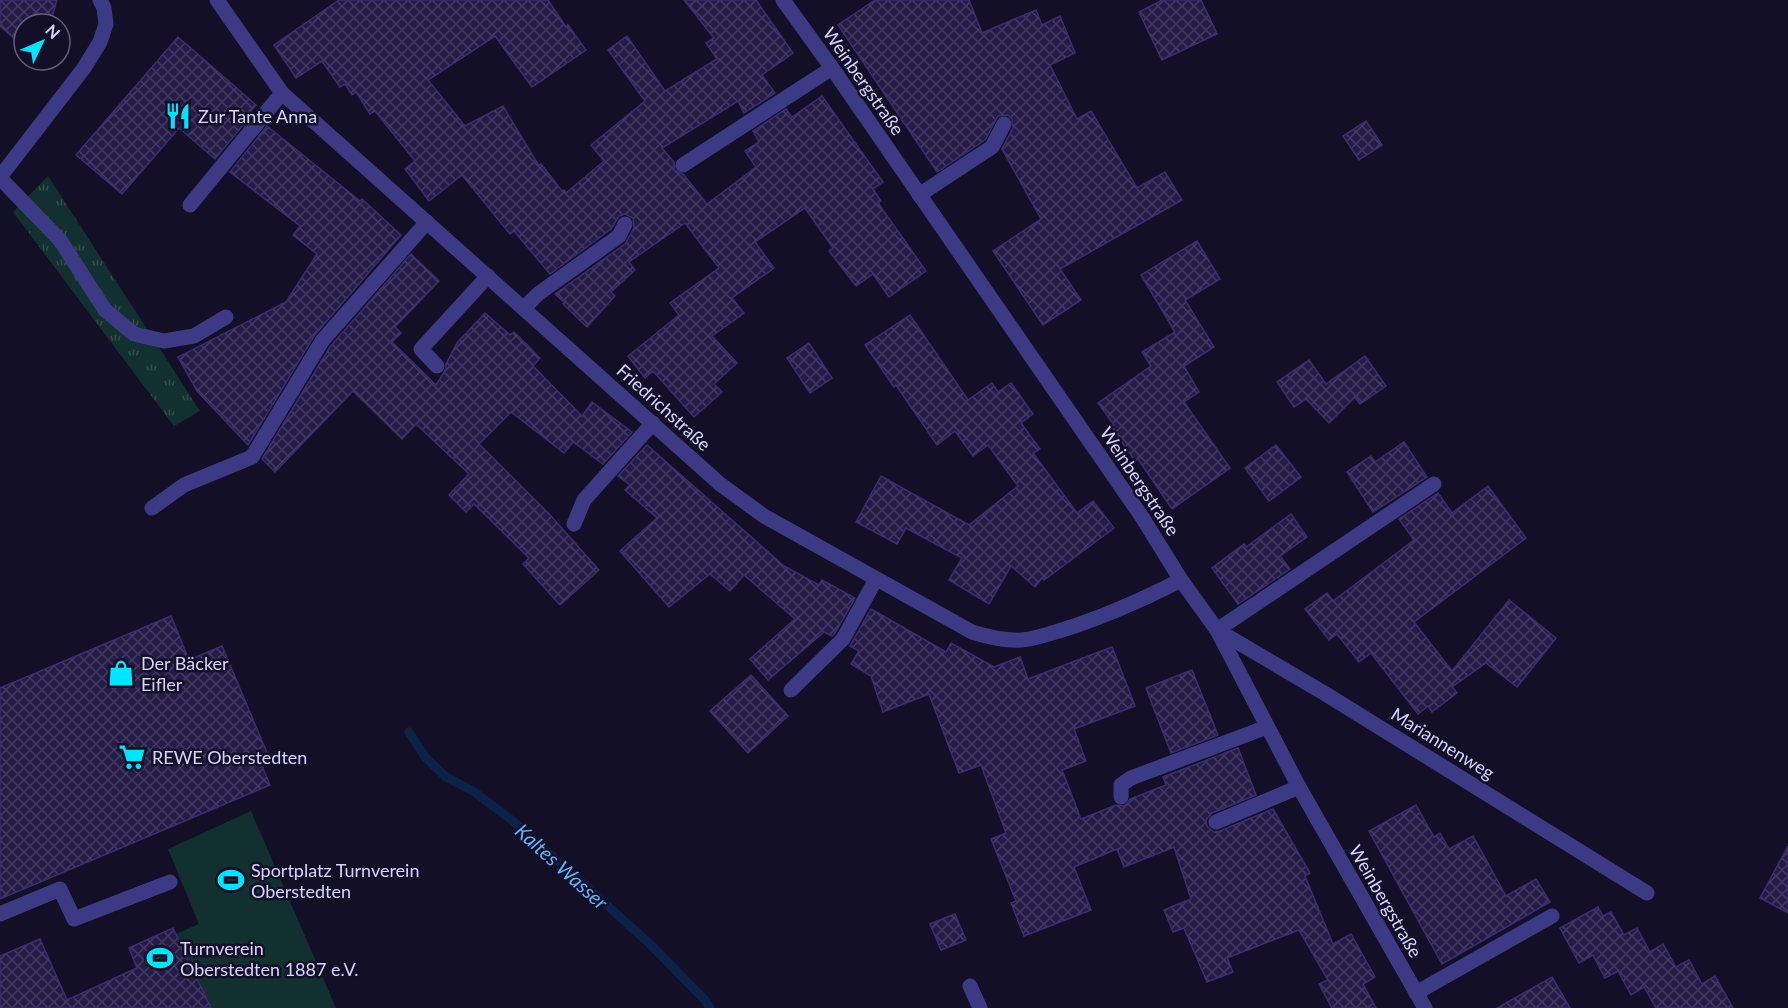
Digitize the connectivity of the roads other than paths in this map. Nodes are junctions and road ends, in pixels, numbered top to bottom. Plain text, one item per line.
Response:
1 (100, 0) edge
2 (217, 0) edge
3 (783, 0) edge
4 (832, 68) junction
5 (282, 93) junction
6 (1004, 124) dead end
7 (683, 165) dead end
8 (0, 178) edge
9 (919, 195) junction
10 (190, 205) dead end
11 (427, 222) junction
12 (626, 224) dead end
13 (488, 276) junction
14 (524, 308) junction
15 (225, 317) dead end
16 (437, 366) dead end
17 (653, 423) junction
18 (1434, 484) dead end
19 (152, 508) dead end
20 (574, 524) dead end
21 (876, 579) junction
22 (1181, 580) junction
23 (1216, 630) junction
24 (791, 690) dead end
25 (1267, 727) junction
26 (1299, 788) junction
27 (1121, 797) dead end
28 (1216, 822) dead end
29 (170, 882) dead end
30 (1647, 892) dead end
31 (0, 914) edge
32 (1552, 916) dead end
33 (970, 986) dead end
34 (1416, 993) junction
35 (980, 1008) edge
36 (1425, 1008) edge

1 - 8 street
2 - 5 street, Friedrichstraße
3 - 4 street, Weinbergstraße
4 - 7 street
4 - 9 street, Weinbergstraße
5 - 10 street
5 - 11 street, Friedrichstraße
6 - 9 street
8 - 15 street
9 - 22 street, Weinbergstraße
11 - 13 street, Friedrichstraße
11 - 19 street
12 - 14 street
13 - 14 street, Friedrichstraße
13 - 16 street
14 - 17 street, Friedrichstraße
17 - 20 street
17 - 21 street, Friedrichstraße
18 - 23 street
21 - 22 street, Friedrichstraße
21 - 24 street
22 - 23 street, Weinbergstraße
23 - 25 street, Weinbergstraße
23 - 30 street, Mariannenweg
25 - 26 street, Weinbergstraße
25 - 27 street
26 - 28 street
26 - 34 street, Weinbergstraße
29 - 31 street
32 - 34 street
33 - 35 street
34 - 36 street, Weinbergstraße

